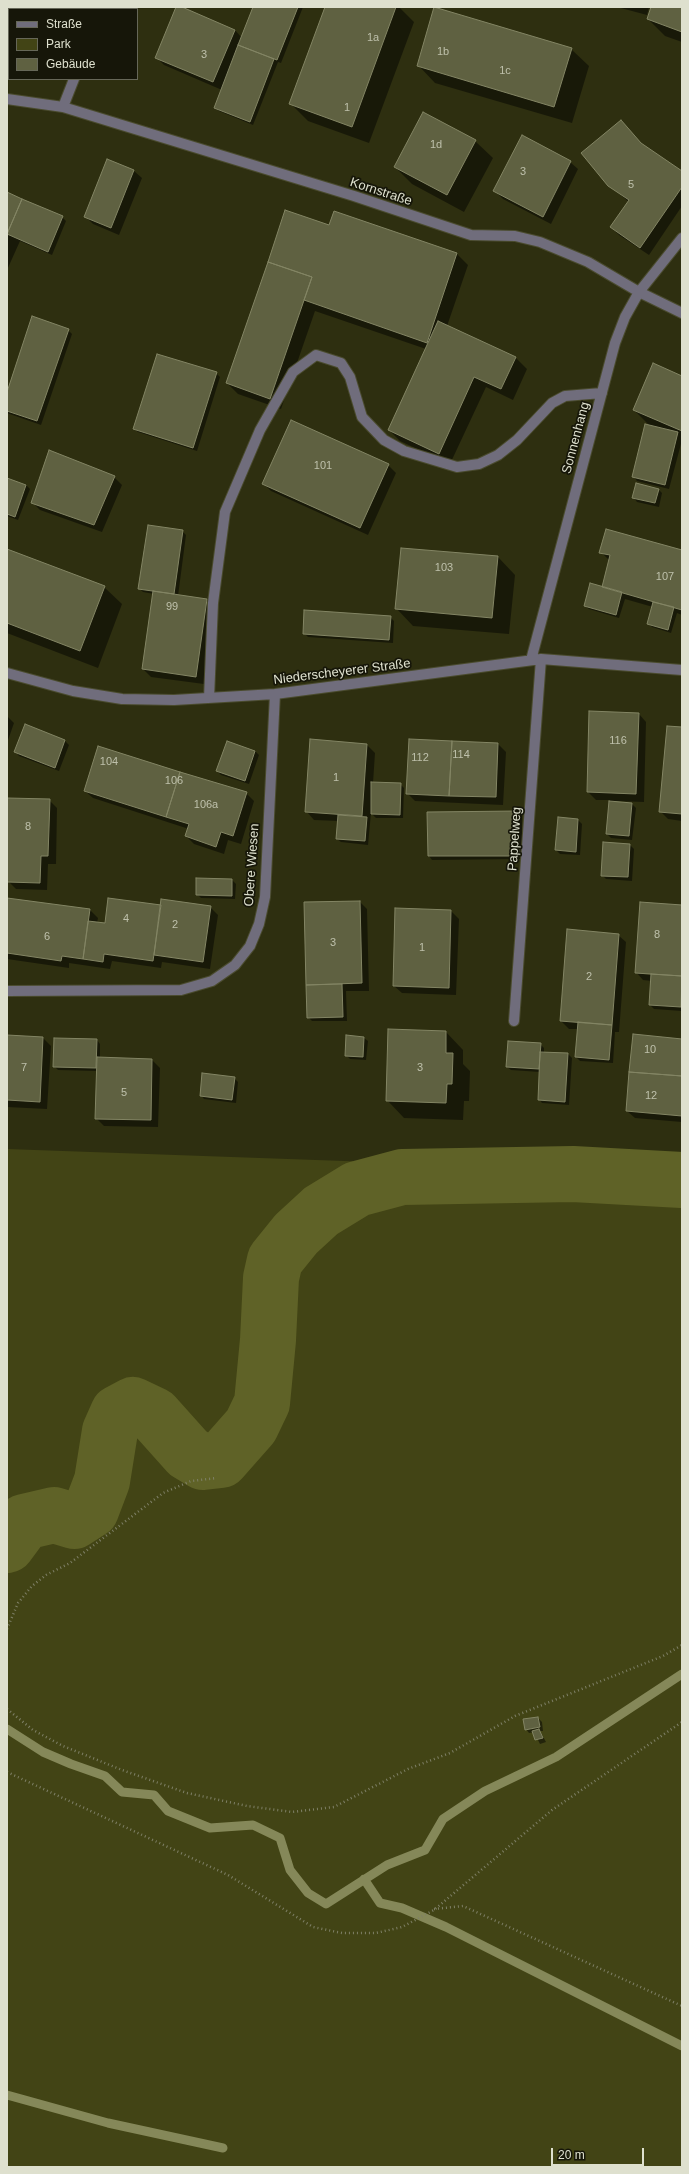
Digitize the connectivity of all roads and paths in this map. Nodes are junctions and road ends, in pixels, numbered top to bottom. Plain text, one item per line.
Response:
1 (74, 80) edge
2 (7, 99) edge
3 (63, 108) junction
4 (682, 238) edge
5 (639, 292) junction
6 (682, 313) edge
7 (602, 393) junction
8 (536, 659) junction
9 (682, 670) edge
10 (7, 673) edge
11 (275, 694) junction
12 (209, 698) junction
13 (7, 991) edge
14 (514, 1021) dead end
15 (217, 1478) dead end
16 (7, 1630) edge
17 (682, 1645) edge
18 (7, 1709) edge
19 (682, 1722) edge
20 (7, 1772) edge
21 (434, 1910) junction
22 (682, 2006) edge

1 - 3 street
2 - 3 street, Kornstraße
3 - 5 street, Kornstraße
4 - 5 street, Sonnenhang
5 - 6 street, Kornstraße
5 - 7 street, Sonnenhang
7 - 8 street, Sonnenhang
7 - 12 street
8 - 9 street, Niederscheyerer Straße
8 - 11 street, Niederscheyerer Straße
8 - 14 street, Pappelweg
10 - 12 street, Niederscheyerer Straße
11 - 12 street, Niederscheyerer Straße
11 - 13 street, Obere Wiesen
15 - 16 path
17 - 18 path
19 - 21 path
20 - 21 path
21 - 22 path

